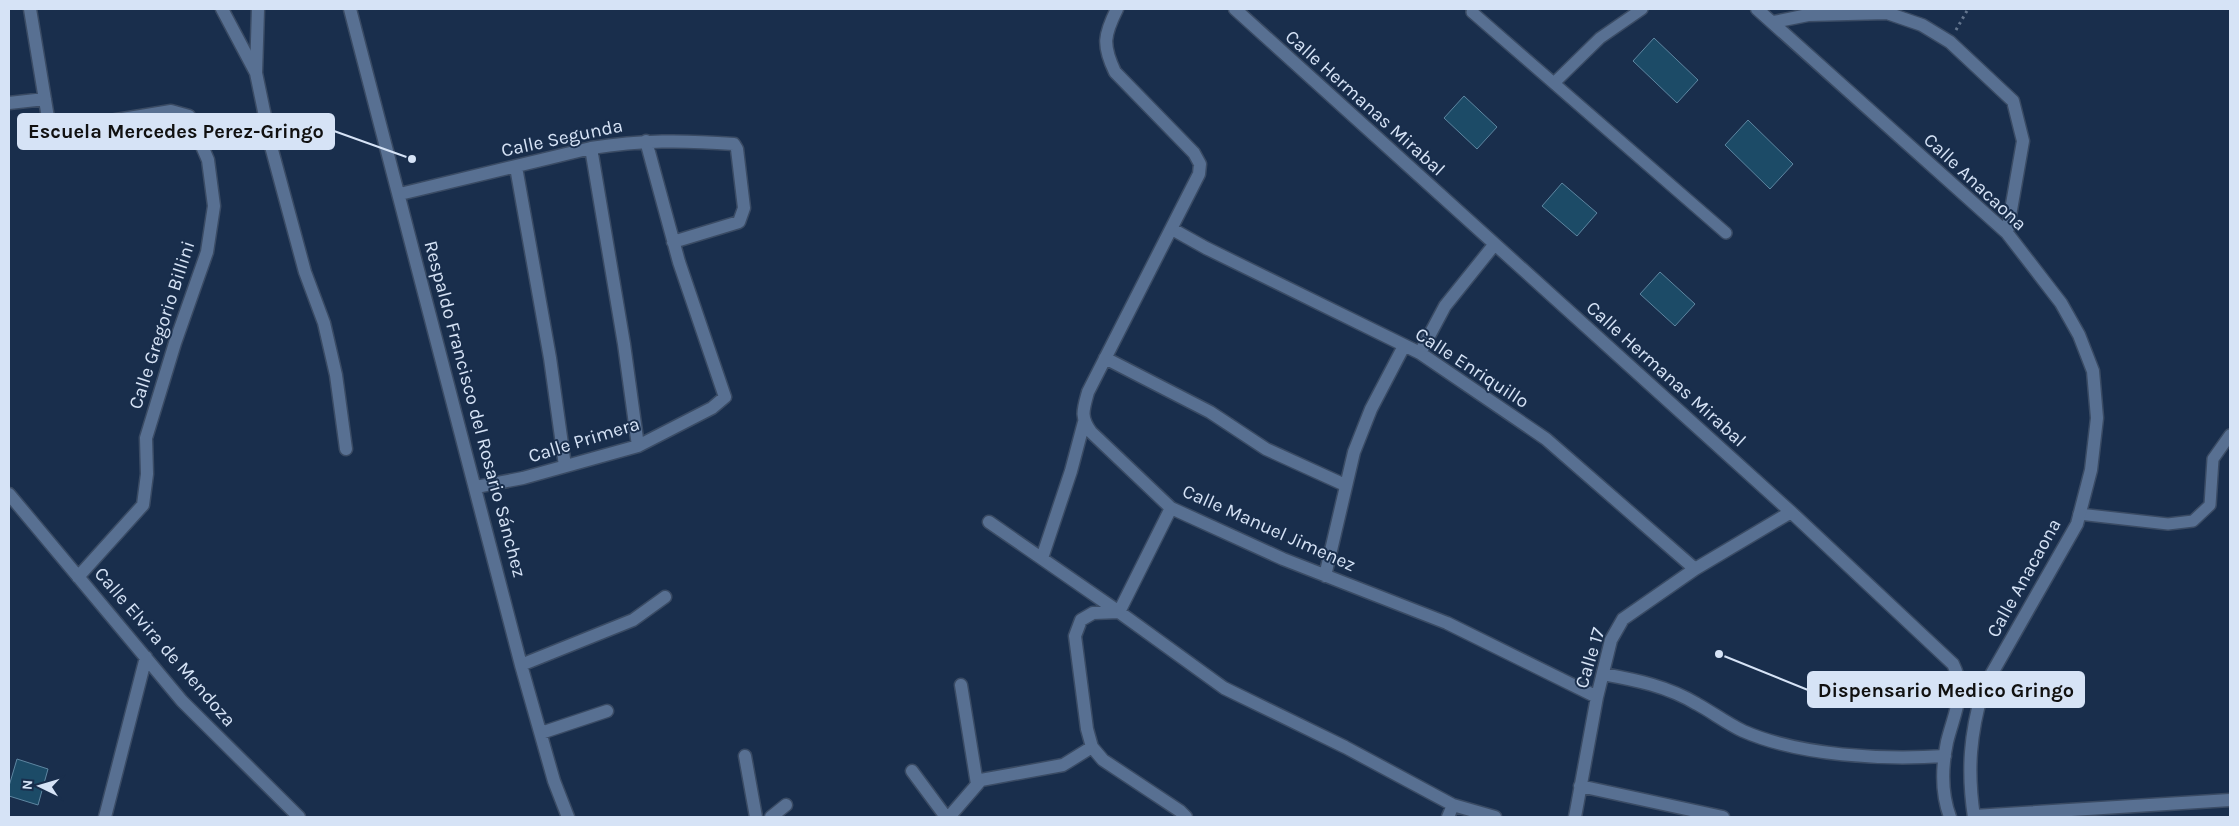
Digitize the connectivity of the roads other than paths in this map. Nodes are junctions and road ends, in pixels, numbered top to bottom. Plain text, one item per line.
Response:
1 (30, 9) edge
2 (222, 9) edge
3 (258, 9) edge
4 (350, 9) edge
5 (1117, 9) edge
6 (1234, 9) edge
7 (1642, 9) edge
8 (1757, 9) edge
9 (1472, 12) dead end
10 (1774, 22) junction
11 (256, 73) junction
12 (1554, 83) junction
13 (45, 99) junction
14 (9, 103) edge
15 (646, 141) junction
16 (590, 148) junction
17 (516, 167) junction
18 (400, 194) junction
19 (1172, 230) junction
20 (1726, 233) dead end
21 (2007, 233) junction
22 (673, 242) junction
23 (1494, 244) junction
24 (1404, 346) junction
25 (1420, 353) junction
26 (1105, 358) junction
27 (1084, 422) junction
28 (2230, 435) edge
29 (638, 446) junction
30 (346, 449) dead end
31 (565, 466) junction
32 (1345, 485) junction
33 (476, 486) junction
34 (9, 494) edge
35 (1171, 508) junction
36 (1791, 512) junction
37 (2079, 514) junction
38 (989, 522) dead end
39 (1042, 558) junction
40 (1695, 569) junction
41 (1325, 576) junction
42 (78, 577) junction
43 (665, 597) dead end
44 (1118, 612) junction
45 (146, 657) junction
46 (521, 665) junction
47 (1603, 674) junction
48 (961, 685) dead end
49 (1597, 697) junction
50 (607, 711) dead end
51 (541, 733) junction
52 (1092, 747) junction
53 (745, 756) dead end
54 (1945, 756) junction
55 (912, 771) dead end
56 (977, 784) junction
57 (1580, 786) junction
58 (2230, 800) edge
59 (786, 805) dead end
60 (1450, 811) edge
61 (1974, 816) edge
62 (105, 817) edge
63 (300, 817) edge
64 (568, 817) edge
65 (756, 817) edge
66 (771, 817) edge
67 (947, 817) edge
68 (1186, 817) edge
69 (1495, 817) edge
70 (1575, 817) edge
71 (1723, 817) edge
72 (1950, 817) edge

1 - 13 street, Calle Gregorio Billini
2 - 11 street
3 - 11 street
4 - 18 street, Respaldo Francisco del Rosario Sánchez
5 - 19 street
6 - 23 street, Calle Hermanas Mirabal
7 - 12 lane
8 - 10 street, Calle Anacaona
9 - 12 lane
10 - 21 street, Calle Anacaona
10 - 21 street
11 - 30 street
12 - 20 lane
13 - 14 street
13 - 42 street, Calle Gregorio Billini
15 - 16 street, Calle Segunda
15 - 22 street
15 - 22 street, Calle Segunda
16 - 17 street, Calle Segunda
16 - 29 street
17 - 18 street, Calle Segunda
17 - 31 street
18 - 33 street, Respaldo Francisco del Rosario Sánchez
19 - 24 street, Calle Enriquillo
19 - 26 street
21 - 37 street, Calle Anacaona
22 - 29 street, Calle Primera
23 - 25 street
23 - 36 street, Calle Hermanas Mirabal
24 - 25 street, Calle Enriquillo
24 - 32 street
25 - 40 street, Calle Enriquillo
26 - 27 street
26 - 32 street
27 - 35 street, Calle Manuel Jimenez
27 - 39 street
28 - 37 lane
29 - 31 street, Calle Primera
31 - 33 street, Calle Primera
32 - 41 street
33 - 46 street, Respaldo Francisco del Rosario Sánchez
34 - 42 street, Calle Elvira de Mendoza
35 - 41 street, Calle Manuel Jimenez
35 - 44 street
36 - 40 street, Calle 17
36 - 54 street, Calle Hermanas Mirabal
37 - 61 street, Calle Anacaona
38 - 39 street
39 - 44 street
40 - 47 street, Calle 17
41 - 49 street, Calle Manuel Jimenez
42 - 45 street, Calle Elvira de Mendoza
43 - 46 street
44 - 52 street
44 - 60 street
45 - 62 street
45 - 63 street, Calle Elvira de Mendoza
46 - 51 street, Respaldo Francisco del Rosario Sánchez
47 - 49 street, Calle 17
47 - 54 street
48 - 56 street
49 - 57 street, Calle 17
50 - 51 street
51 - 64 street, Respaldo Francisco del Rosario Sánchez
52 - 56 street
52 - 68 street
53 - 65 street
54 - 72 street, Calle Hermanas Mirabal
55 - 67 street
56 - 67 street
57 - 70 street, Calle 17
57 - 71 street
58 - 61 street
59 - 66 street
60 - 69 street

